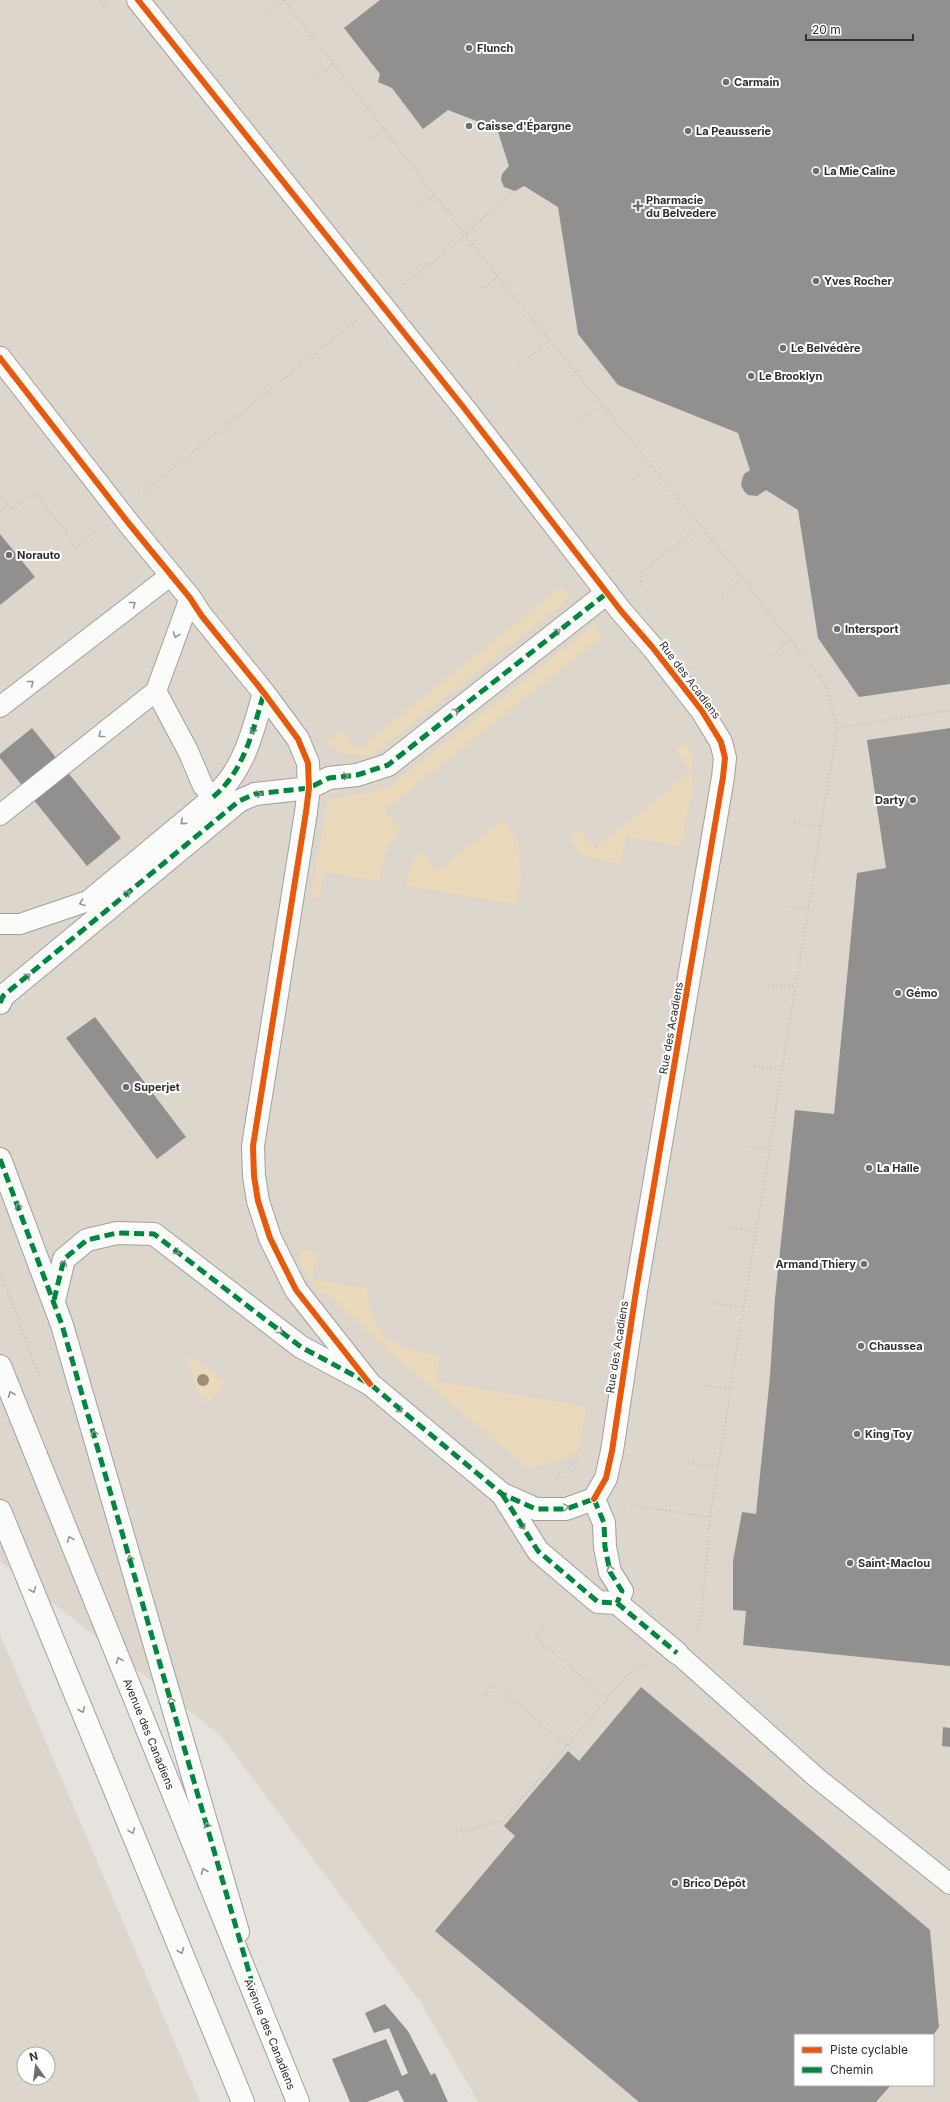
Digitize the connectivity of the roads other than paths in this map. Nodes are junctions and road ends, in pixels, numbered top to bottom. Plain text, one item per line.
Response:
1 (138, 0) edge
2 (0, 358) edge
3 (171, 575) junction
4 (607, 593) junction
5 (190, 598) junction
6 (156, 691) junction
7 (264, 694) junction
8 (0, 707) edge
9 (310, 788) junction
10 (219, 805) junction
11 (0, 815) edge
12 (0, 924) edge
13 (0, 1002) edge
14 (0, 1159) edge
15 (54, 1301) junction
16 (0, 1366) edge
17 (370, 1384) junction
18 (502, 1494) junction
19 (594, 1499) junction
20 (0, 1512) edge
21 (617, 1603) junction
22 (677, 1653) joint
23 (950, 1884) edge
24 (260, 2010) junction
25 (243, 2102) edge
26 (298, 2102) edge

1 - 4 street, Rue des Acadiens
2 - 3 street
3 - 5 street
8 -> 3 lane
9 -> 4 street
4 - 19 street, Rue des Acadiens
5 -> 6 lane
5 - 7 street
6 - 10 lane
6 -> 11 lane
7 - 9 street
7 -> 10 street
10 -> 9 street
9 - 17 street
10 -> 12 lane
13 -> 10 street
15 -> 14 street
15 -> 17 street
24 -> 15 street
24 -> 16 street, Avenue des Canadiens
17 -> 18 street
18 -> 19 street
18 -> 21 street
21 -> 19 street
20 -> 25 street
21 - 22 street
22 - 23 lane
24 - 26 street, Avenue des Canadiens

